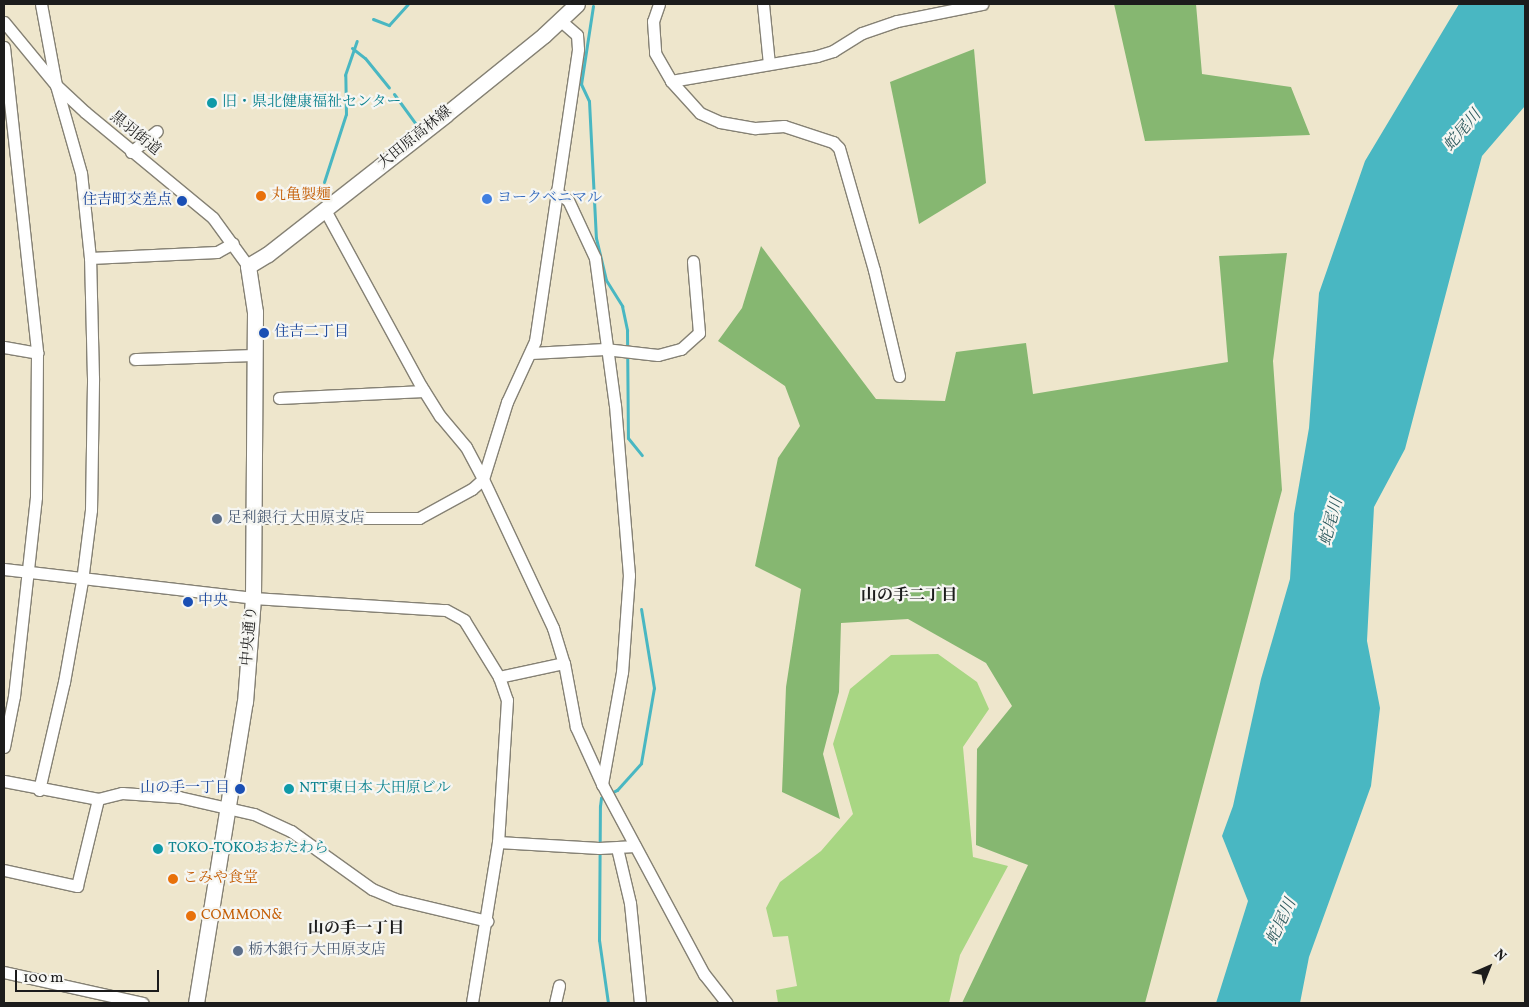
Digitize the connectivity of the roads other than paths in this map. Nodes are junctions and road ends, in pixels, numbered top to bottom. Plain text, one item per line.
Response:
1 (41, 4) edge
2 (577, 4) edge
3 (658, 4) edge
4 (763, 4) edge
5 (982, 4) edge
6 (927, 9) edge
7 (560, 20) junction
8 (4, 22) edge
9 (4, 47) edge
10 (769, 64) junction
11 (671, 81) junction
12 (56, 85) junction
13 (157, 131) dead end
14 (131, 152) junction
15 (556, 192) junction
16 (325, 210) junction
17 (233, 243) junction
18 (90, 258) junction
19 (693, 261) dead end
20 (248, 266) junction
21 (4, 347) edge
22 (605, 349) junction
23 (37, 353) junction
24 (530, 353) junction
25 (255, 355) junction
26 (134, 358) dead end
27 (899, 376) dead end
28 (424, 391) junction
29 (279, 398) dead end
30 (483, 479) junction
31 (254, 518) junction
32 (4, 569) edge
33 (28, 573) junction
34 (82, 580) junction
35 (253, 598) junction
36 (564, 663) junction
37 (499, 677) junction
38 (9, 695) edge
39 (4, 747) edge
40 (4, 781) edge
41 (602, 784) junction
42 (39, 790) junction
43 (98, 799) junction
44 (227, 807) junction
45 (498, 842) junction
46 (635, 846) junction
47 (617, 848) junction
48 (4, 870) edge
49 (487, 922) junction
50 (4, 972) edge
51 (558, 985) dead end
52 (143, 1003) edge
53 (196, 1003) edge
54 (472, 1003) edge
55 (555, 1003) edge
56 (640, 1003) edge
57 (727, 1003) edge

1 - 12 street
2 - 7 main road, 大田原高林線
3 - 11 street
4 - 10 street
5 - 6 street
6 - 10 street
7 - 15 street
7 - 16 main road, 大田原高林線
8 - 12 street, 黒羽街道
9 - 23 street
10 - 11 street
11 - 27 street
12 - 14 street, 黒羽街道
12 - 18 street
13 - 14 street
14 - 17 street, 黒羽街道
15 - 22 street
15 - 24 street
16 - 20 main road, 大田原高林線
16 - 28 street
17 - 18 street
17 - 20 street, 黒羽街道
18 - 34 street
19 - 22 street
20 - 25 main road, 中央通り
21 - 23 street
22 - 24 street
22 - 41 street
23 - 33 street
24 - 30 street
25 - 26 street
25 - 31 main road, 中央通り
28 - 29 street
28 - 30 street
30 - 31 street
30 - 36 street
31 - 35 main road, 中央通り
32 - 33 street
33 - 34 street
33 - 38 street
34 - 35 street
34 - 42 street
35 - 37 street
35 - 44 main road, 中央通り
36 - 37 street
36 - 41 street
37 - 45 street
38 - 39 street
40 - 42 street
41 - 46 street
42 - 43 street
43 - 44 street
43 - 48 street
44 - 49 street
44 - 53 main road, 中央通り
45 - 47 street
45 - 49 street
46 - 47 street
46 - 57 street
47 - 56 street
49 - 54 street
50 - 52 street
51 - 55 street

